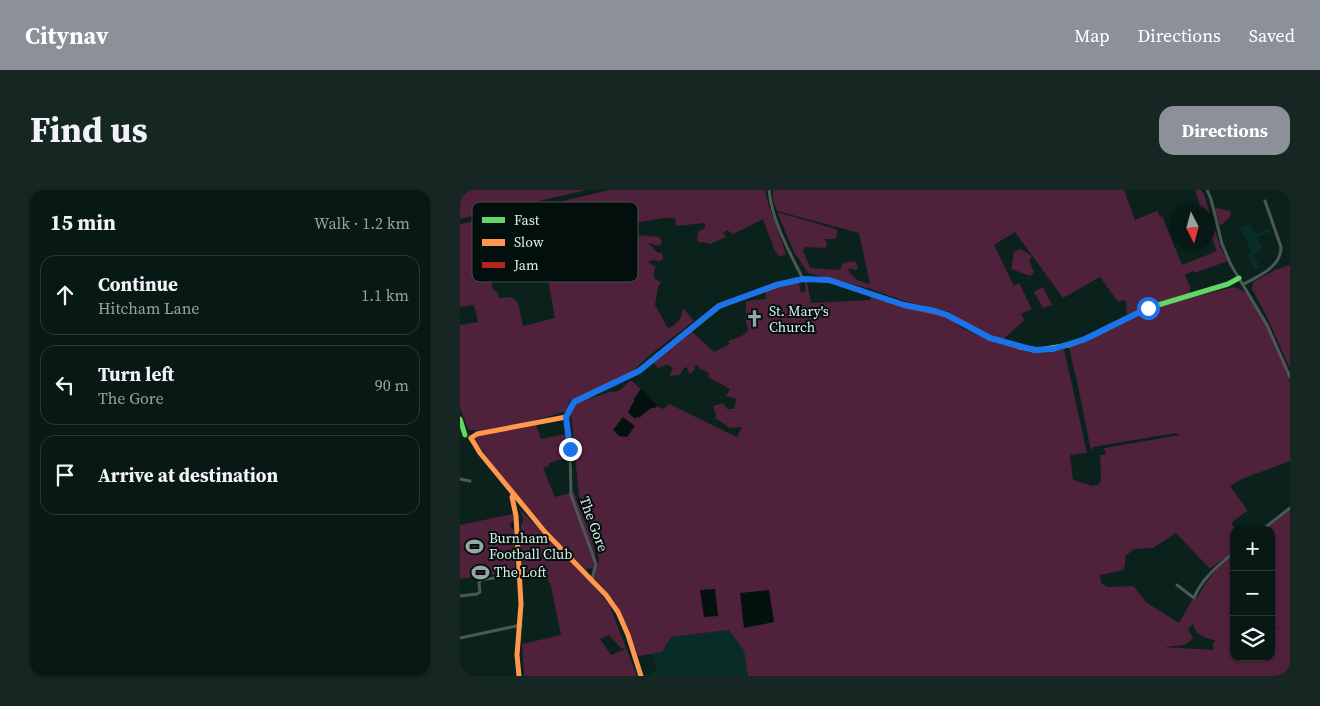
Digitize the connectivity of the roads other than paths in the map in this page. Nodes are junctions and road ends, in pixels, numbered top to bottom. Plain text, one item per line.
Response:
1 (769, 190) edge
2 (1207, 190) edge
3 (1265, 200) dead end
4 (1239, 278) junction
5 (803, 279) junction
6 (1244, 284) junction
7 (1290, 377) edge
8 (566, 417) junction
9 (460, 420) edge
10 (462, 436) edge
11 (471, 438) junction
12 (460, 479) edge
13 (470, 481) dead end
14 (514, 495) junction
15 (1290, 508) edge
16 (1267, 526) edge
17 (1230, 555) edge
18 (518, 574) junction
19 (592, 579) junction
20 (1177, 585) dead end
21 (460, 596) edge
22 (521, 625) junction
23 (460, 638) edge
24 (519, 676) edge
25 (641, 676) edge

1 - 5 street
2 - 4 street
3 - 6 street
4 - 5 street
4 - 6 street
5 - 8 street
6 - 7 street
8 - 11 street
8 - 19 street, The Gore
9 - 10 street
10 - 11 street
11 - 14 street
12 - 13 street
14 - 18 street
14 - 19 street
15 - 16 street
17 - 20 street
18 - 21 street
18 - 22 street
19 - 25 street
22 - 23 street
22 - 24 street

